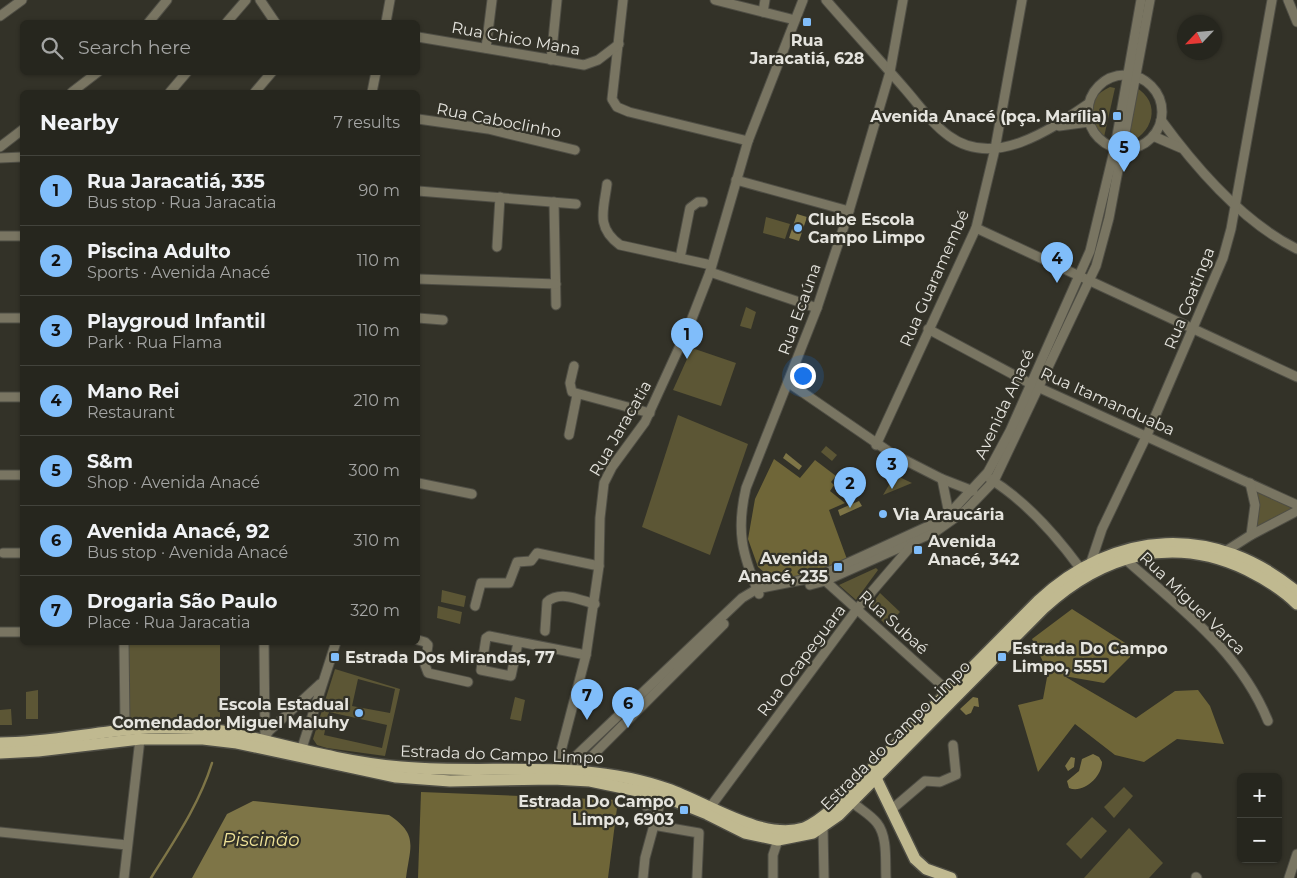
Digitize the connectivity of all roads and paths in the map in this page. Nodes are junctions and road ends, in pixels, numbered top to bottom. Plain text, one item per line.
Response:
1 (22, 0) edge
2 (167, 0) edge
3 (246, 0) edge
4 (260, 0) edge
5 (390, 0) edge
6 (492, 0) edge
7 (557, 0) edge
8 (622, 0) edge
9 (715, 0) edge
10 (765, 0) edge
11 (803, 0) edge
12 (826, 0) edge
13 (903, 0) edge
14 (1022, 0) edge
15 (1141, 0) edge
16 (1150, 0) edge
17 (1272, 0) edge
18 (1288, 0) edge
19 (739, 3) edge
20 (763, 12) junction
21 (0, 16) edge
22 (150, 20) edge
23 (229, 20) edge
24 (274, 20) edge
25 (386, 20) edge
26 (795, 20) junction
27 (1297, 22) edge
28 (420, 37) edge
29 (619, 44) junction
30 (486, 48) junction
31 (550, 60) junction
32 (890, 72) junction
33 (94, 75) edge
34 (184, 75) edge
35 (270, 75) edge
36 (375, 75) edge
37 (1132, 77) junction
38 (75, 90) edge
39 (172, 90) edge
40 (258, 90) edge
41 (372, 90) edge
42 (1088, 104) junction
43 (420, 119) edge
44 (1161, 120) junction
45 (1088, 122) junction
46 (1056, 126) junction
47 (20, 132) edge
48 (1153, 136) junction
49 (748, 141) junction
50 (0, 147) edge
51 (1118, 148) junction
52 (1181, 148) junction
53 (995, 149) junction
54 (575, 150) dead end
55 (20, 157) edge
56 (0, 158) edge
57 (736, 180) junction
58 (607, 184) dead end
59 (420, 191) edge
60 (500, 197) junction
61 (554, 202) junction
62 (703, 202) dead end
63 (576, 204) dead end
64 (1235, 204) junction
65 (849, 211) junction
66 (976, 228) junction
67 (0, 236) edge
68 (20, 236) edge
69 (497, 247) dead end
70 (1297, 249) edge
71 (680, 258) junction
72 (710, 269) junction
73 (1080, 276) junction
74 (420, 279) edge
75 (1090, 281) junction
76 (556, 284) junction
77 (556, 305) dead end
78 (817, 308) junction
79 (0, 318) edge
80 (20, 318) edge
81 (420, 318) edge
82 (443, 320) dead end
83 (928, 329) junction
84 (1194, 329) junction
85 (574, 366) dead end
86 (1297, 377) edge
87 (788, 383) junction
88 (1035, 385) junction
89 (576, 395) junction
90 (0, 397) edge
91 (20, 397) edge
92 (650, 413) junction
93 (569, 435) dead end
94 (1147, 435) junction
95 (876, 444) junction
96 (0, 475) edge
97 (20, 475) edge
98 (985, 476) junction
99 (942, 480) junction
100 (994, 481) junction
101 (420, 483) edge
102 (1250, 483) junction
103 (973, 491) junction
104 (472, 494) dead end
105 (1297, 505) edge
106 (1297, 511) edge
107 (949, 514) junction
108 (1251, 535) junction
109 (913, 538) junction
110 (1226, 551) junction
111 (20, 553) edge
112 (2, 554) dead end
113 (1125, 558) junction
114 (1092, 562) junction
115 (599, 566) junction
116 (1080, 568) junction
117 (823, 578) junction
118 (758, 592) junction
119 (1297, 592) edge
120 (595, 604) junction
121 (1297, 604) edge
122 (475, 606) dead end
123 (857, 609) junction
124 (732, 612) junction
125 (545, 631) dead end
126 (0, 632) edge
127 (20, 632) edge
128 (420, 641) edge
129 (518, 642) junction
130 (124, 645) edge
131 (264, 645) edge
132 (335, 645) edge
133 (586, 655) junction
134 (322, 682) junction
135 (468, 682) dead end
136 (948, 691) junction
137 (1268, 721) dead end
138 (125, 723) dead end
139 (140, 739) junction
140 (264, 741) junction
141 (0, 742) edge
142 (953, 745) dead end
143 (0, 753) edge
144 (300, 753) junction
145 (577, 770) junction
146 (874, 774) junction
147 (560, 775) junction
148 (647, 792) junction
149 (662, 796) junction
150 (852, 802) junction
151 (646, 806) tunnel mouth
152 (711, 806) junction
153 (891, 810) junction
154 (651, 821) junction
155 (823, 828) junction
156 (0, 832) edge
157 (810, 834) junction
158 (772, 840) junction
159 (127, 845) junction
160 (824, 852) junction
161 (1297, 854) edge
162 (124, 878) edge
163 (643, 878) edge
164 (697, 878) edge
165 (773, 878) edge
166 (824, 878) edge
167 (886, 878) edge
168 (951, 878) edge
169 (1289, 878) edge

1 - 21 street
2 - 22 street
3 - 23 street
4 - 24 street
5 - 25 street
6 - 30 street
7 - 31 street
8 - 29 street
9 - 19 street
10 - 20 street
11 - 26 street, Rua Jaracatia
12 - 32 street
13 - 32 street, Rua Ecaúna
14 - 53 street, Rua Guaramembé
15 - 37 street, Avenida Anacé
16 - 37 street, Avenida Anacé
17 - 64 street, Rua Coatinga
18 - 27 street
19 - 20 street
20 - 26 street
26 - 49 street, Rua Jaracatia
28 - 30 street, Rua Chico Mana
29 - 31 street, Rua Chico Mana
29 - 49 street
30 - 31 street, Rua Chico Mana
32 - 53 street
32 - 65 street, Rua Ecaúna
33 - 38 street
34 - 39 street
35 - 40 street
36 - 41 street
37 - 42 street
37 - 44 street
37 - 51 street, Avenida Anacé
42 - 45 street
42 - 46 street
43 - 54 street, Rua Caboclinho
44 - 48 street
44 - 52 street
45 - 46 street
45 - 51 street
46 - 53 street
47 - 50 street
48 - 51 street
48 - 52 street
49 - 57 street, Rua Jaracatia
51 - 73 street, Avenida Anacé
51 - 75 street, Avenida Anacé
52 - 64 street
53 - 66 street, Rua Guaramembé
55 - 56 street
57 - 65 street
57 - 72 street, Rua Jaracatia
58 - 71 street
59 - 60 street
60 - 61 street
60 - 69 street
61 - 63 street
61 - 76 street
62 - 71 street
64 - 70 street
64 - 84 street, Rua Coatinga
65 - 78 street, Rua Ecaúna
66 - 73 street
66 - 83 street, Rua Guaramembé
67 - 68 street
71 - 72 street
72 - 78 street
72 - 92 street, Rua Jaracatia
73 - 75 street
73 - 88 street, Avenida Anacé
74 - 76 street
75 - 84 street
75 - 88 street, Avenida Anacé
76 - 77 street
78 - 87 street, Rua Ecaúna
79 - 80 street
81 - 82 street
83 - 88 street, Rua Itamanduaba
83 - 95 street, Rua Guaramembé
84 - 86 street
84 - 94 street, Rua Coatinga
85 - 89 street
87 - 95 street
87 - 118 street, Rua Ecaúna
88 - 94 street, Rua Itamanduaba
88 - 98 street, Avenida Anacé
88 - 100 street, Avenida Anacé
89 - 92 street
89 - 93 street
90 - 91 street
92 - 115 street, Rua Jaracatia
94 - 102 street, Rua Itamanduaba
94 - 114 street, Rua Coatinga
95 - 99 street
96 - 97 street
98 - 100 street
98 - 103 street, Avenida Anacé
99 - 103 street
99 - 107 street
100 - 109 street, Avenida Anacé
100 - 116 street
101 - 104 street
102 - 105 street, Rua Itamanduaba
102 - 108 street
103 - 107 street, Avenida Anacé
106 - 108 street
107 - 109 street, Avenida Anacé
108 - 110 street
109 - 117 street, Avenida Anacé
109 - 123 street, Rua Ocapeguara
110 - 114 main road, Estrada do Campo Limpo
110 - 119 main road, Estrada do Campo Limpo
111 - 112 street
113 - 121 main road, Estrada do Campo Limpo
113 - 137 street, Rua Miguel Varca
113 - 146 main road, Estrada do Campo Limpo
114 - 116 main road, Estrada do Campo Limpo
115 - 120 street, Rua Jaracatia
115 - 122 street
116 - 136 main road, Estrada do Campo Limpo
117 - 118 street, Avenida Anacé
117 - 123 street, Rua Subaé
118 - 124 street, Avenida Anacé
120 - 125 street
120 - 133 street, Rua Jaracatia
123 - 136 street, Rua Subaé
123 - 152 street, Rua Ocapeguara
124 - 145 street, Avenida Anacé
124 - 147 street, Avenida Anacé
126 - 127 street
128 - 135 street
129 - 129 street
129 - 133 street
130 - 138 street
131 - 140 street
132 - 134 street
133 - 147 street, Rua Jaracatia
134 - 140 street
134 - 144 street
136 - 146 main road, Estrada do Campo Limpo
139 - 140 main road, Estrada do Campo Limpo
139 - 143 main road, Estrada do Campo Limpo
139 - 159 street
140 - 141 main road, Estrada do Campo Limpo
140 - 144 main road, Estrada do Campo Limpo
142 - 153 street
144 - 147 main road, Estrada do Campo Limpo
145 - 147 main road, Estrada do Campo Limpo
145 - 152 main road, Estrada do Campo Limpo
146 - 150 main road, Estrada do Campo Limpo
146 - 152 main road, Estrada do Campo Limpo
146 - 153 main road
147 - 148 main road, Estrada do Campo Limpo
148 - 149 main road, Estrada do Campo Limpo
148 - 151 street
149 - 154 street
149 - 158 main road, Estrada do Campo Limpo
150 - 155 main road, Estrada do Campo Limpo
150 - 167 street
153 - 168 main road
154 - 163 street
154 - 164 street
155 - 157 main road, Estrada do Campo Limpo
155 - 160 street
156 - 159 street
157 - 158 main road, Estrada do Campo Limpo
157 - 160 street
158 - 165 street
159 - 162 street
160 - 166 street
161 - 169 street

